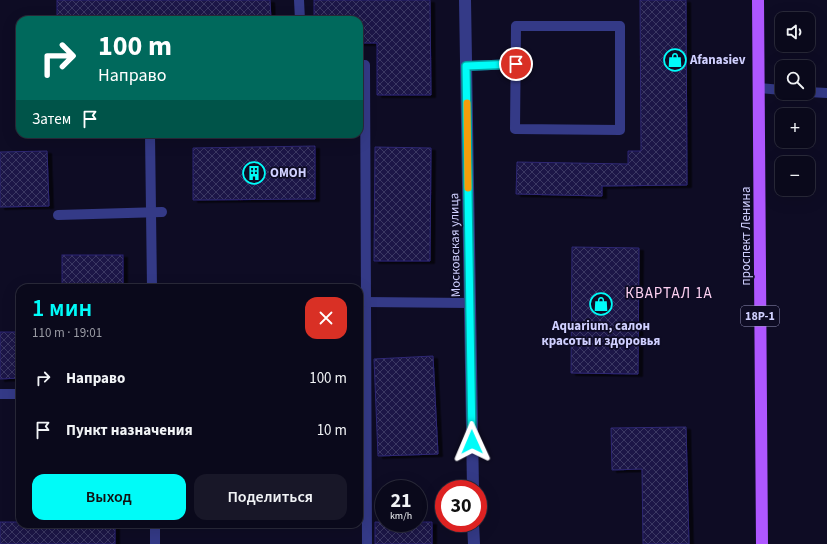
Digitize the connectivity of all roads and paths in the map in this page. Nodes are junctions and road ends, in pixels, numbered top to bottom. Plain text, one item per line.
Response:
1 (299, 0) edge
2 (465, 0) edge
3 (758, 0) edge
4 (300, 16) edge
5 (516, 64) junction
6 (363, 65) edge
7 (466, 66) junction
8 (759, 88) junction
9 (775, 89) edge
10 (815, 92) edge
11 (827, 93) edge
12 (150, 138) edge
13 (151, 212) junction
14 (162, 212) dead end
15 (58, 216) dead end
16 (152, 284) edge
17 (365, 302) junction
18 (470, 303) junction
19 (0, 394) edge
20 (16, 394) edge
21 (473, 480) edge
22 (155, 528) edge
23 (473, 532) edge
24 (155, 544) edge
25 (367, 544) edge
26 (474, 544) edge
27 (762, 544) edge

1 - 4 lane
2 - 7 street, Московская улица
3 - 8 main road, проспект Ленина / 18Р-1
5 - 5 lane
5 - 7 lane
6 - 17 lane
7 - 18 street, Московская улица
8 - 9 lane
8 - 27 main road, проспект Ленина / 18Р-1
10 - 11 lane
12 - 13 lane
13 - 14 lane
13 - 15 lane
13 - 16 lane
17 - 18 lane
17 - 25 lane
18 - 21 street, Московская улица
19 - 20 lane
22 - 24 lane
23 - 26 street

